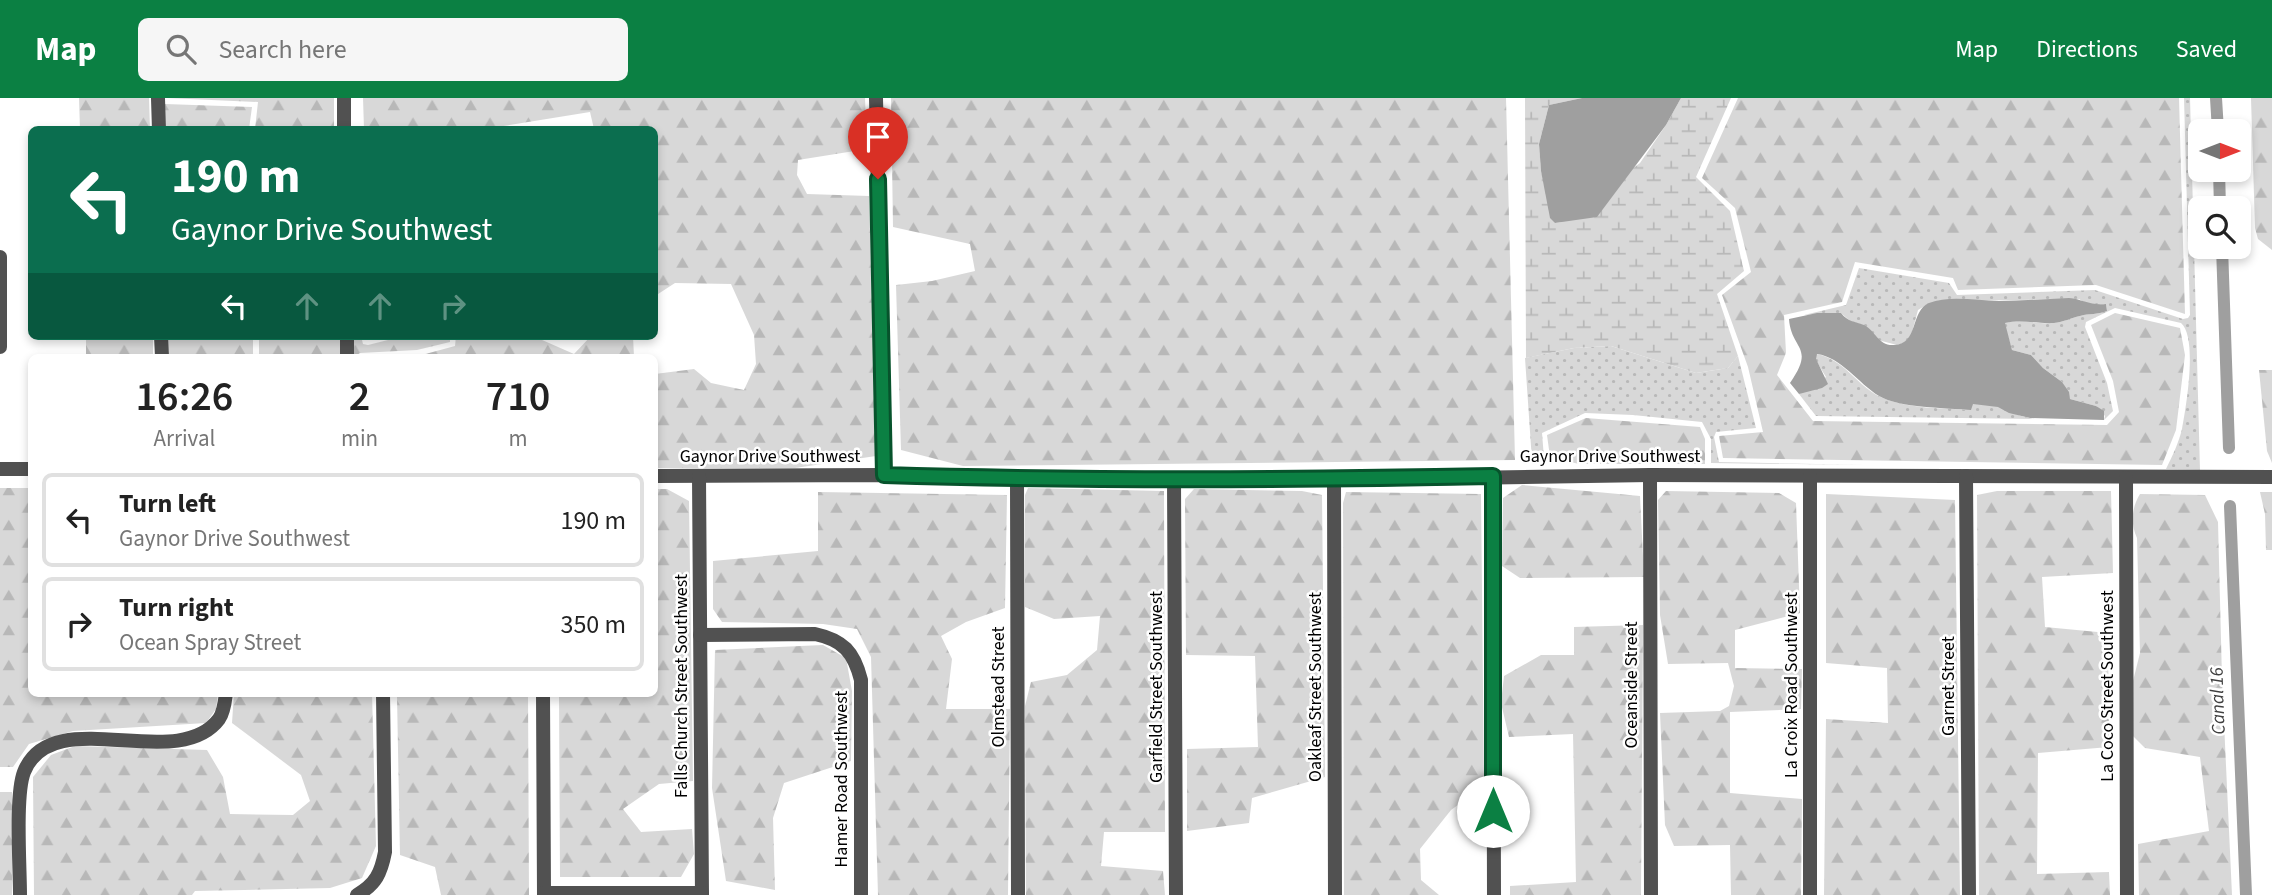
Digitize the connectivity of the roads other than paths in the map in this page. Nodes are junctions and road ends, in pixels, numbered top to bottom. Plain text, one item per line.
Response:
1 (158, 98) edge
2 (344, 98) edge
3 (876, 98) edge
4 (159, 126) edge
5 (344, 126) edge
6 (0, 257) edge
7 (0, 347) edge
8 (0, 469) edge
9 (28, 469) edge
10 (884, 475) junction
11 (1650, 475) junction
12 (658, 476) edge
13 (699, 476) junction
14 (1493, 476) junction
15 (1810, 476) junction
16 (1966, 476) junction
17 (2272, 477) edge
18 (2126, 478) junction
19 (1017, 479) junction
20 (1174, 479) junction
21 (1334, 480) junction
22 (700, 635) junction
23 (225, 697) edge
24 (383, 697) edge
25 (543, 697) edge
26 (544, 894) edge
27 (702, 894) edge
28 (20, 895) edge
29 (357, 895) edge
30 (861, 895) edge
31 (1018, 895) edge
32 (1176, 895) edge
33 (1335, 895) edge
34 (1493, 895) edge
35 (1651, 895) edge
36 (1810, 895) edge
37 (1969, 895) edge
38 (2127, 895) edge

1 - 4 street
2 - 5 street
3 - 10 street
6 - 7 street
8 - 9 street
10 - 13 street, Gaynor Drive Southwest
10 - 19 street, Gaynor Drive Southwest
11 - 14 street, Gaynor Drive Southwest
11 - 15 street, Gaynor Drive Southwest
11 - 35 street, Oceanside Street
12 - 13 street, Gaynor Drive Southwest
13 - 22 street, Falls Church Street Southwest
14 - 21 street, Gaynor Drive Southwest
14 - 34 street
15 - 16 street, Gaynor Drive Southwest
15 - 36 street, La Croix Road Southwest
16 - 18 street, Gaynor Drive Southwest
16 - 37 street, Garnet Street
17 - 18 street, Gaynor Drive Southwest
18 - 38 street, La Coco Street Southwest
19 - 20 street, Gaynor Drive Southwest
19 - 31 street, Olmstead Street
20 - 21 street, Gaynor Drive Southwest
20 - 32 street, Garfield Street Southwest
21 - 33 street, Oakleaf Street Southwest
22 - 27 street, Falls Church Street Southwest
22 - 30 street, Hamer Road Southwest
23 - 28 street
24 - 29 street
25 - 26 street
26 - 27 street

